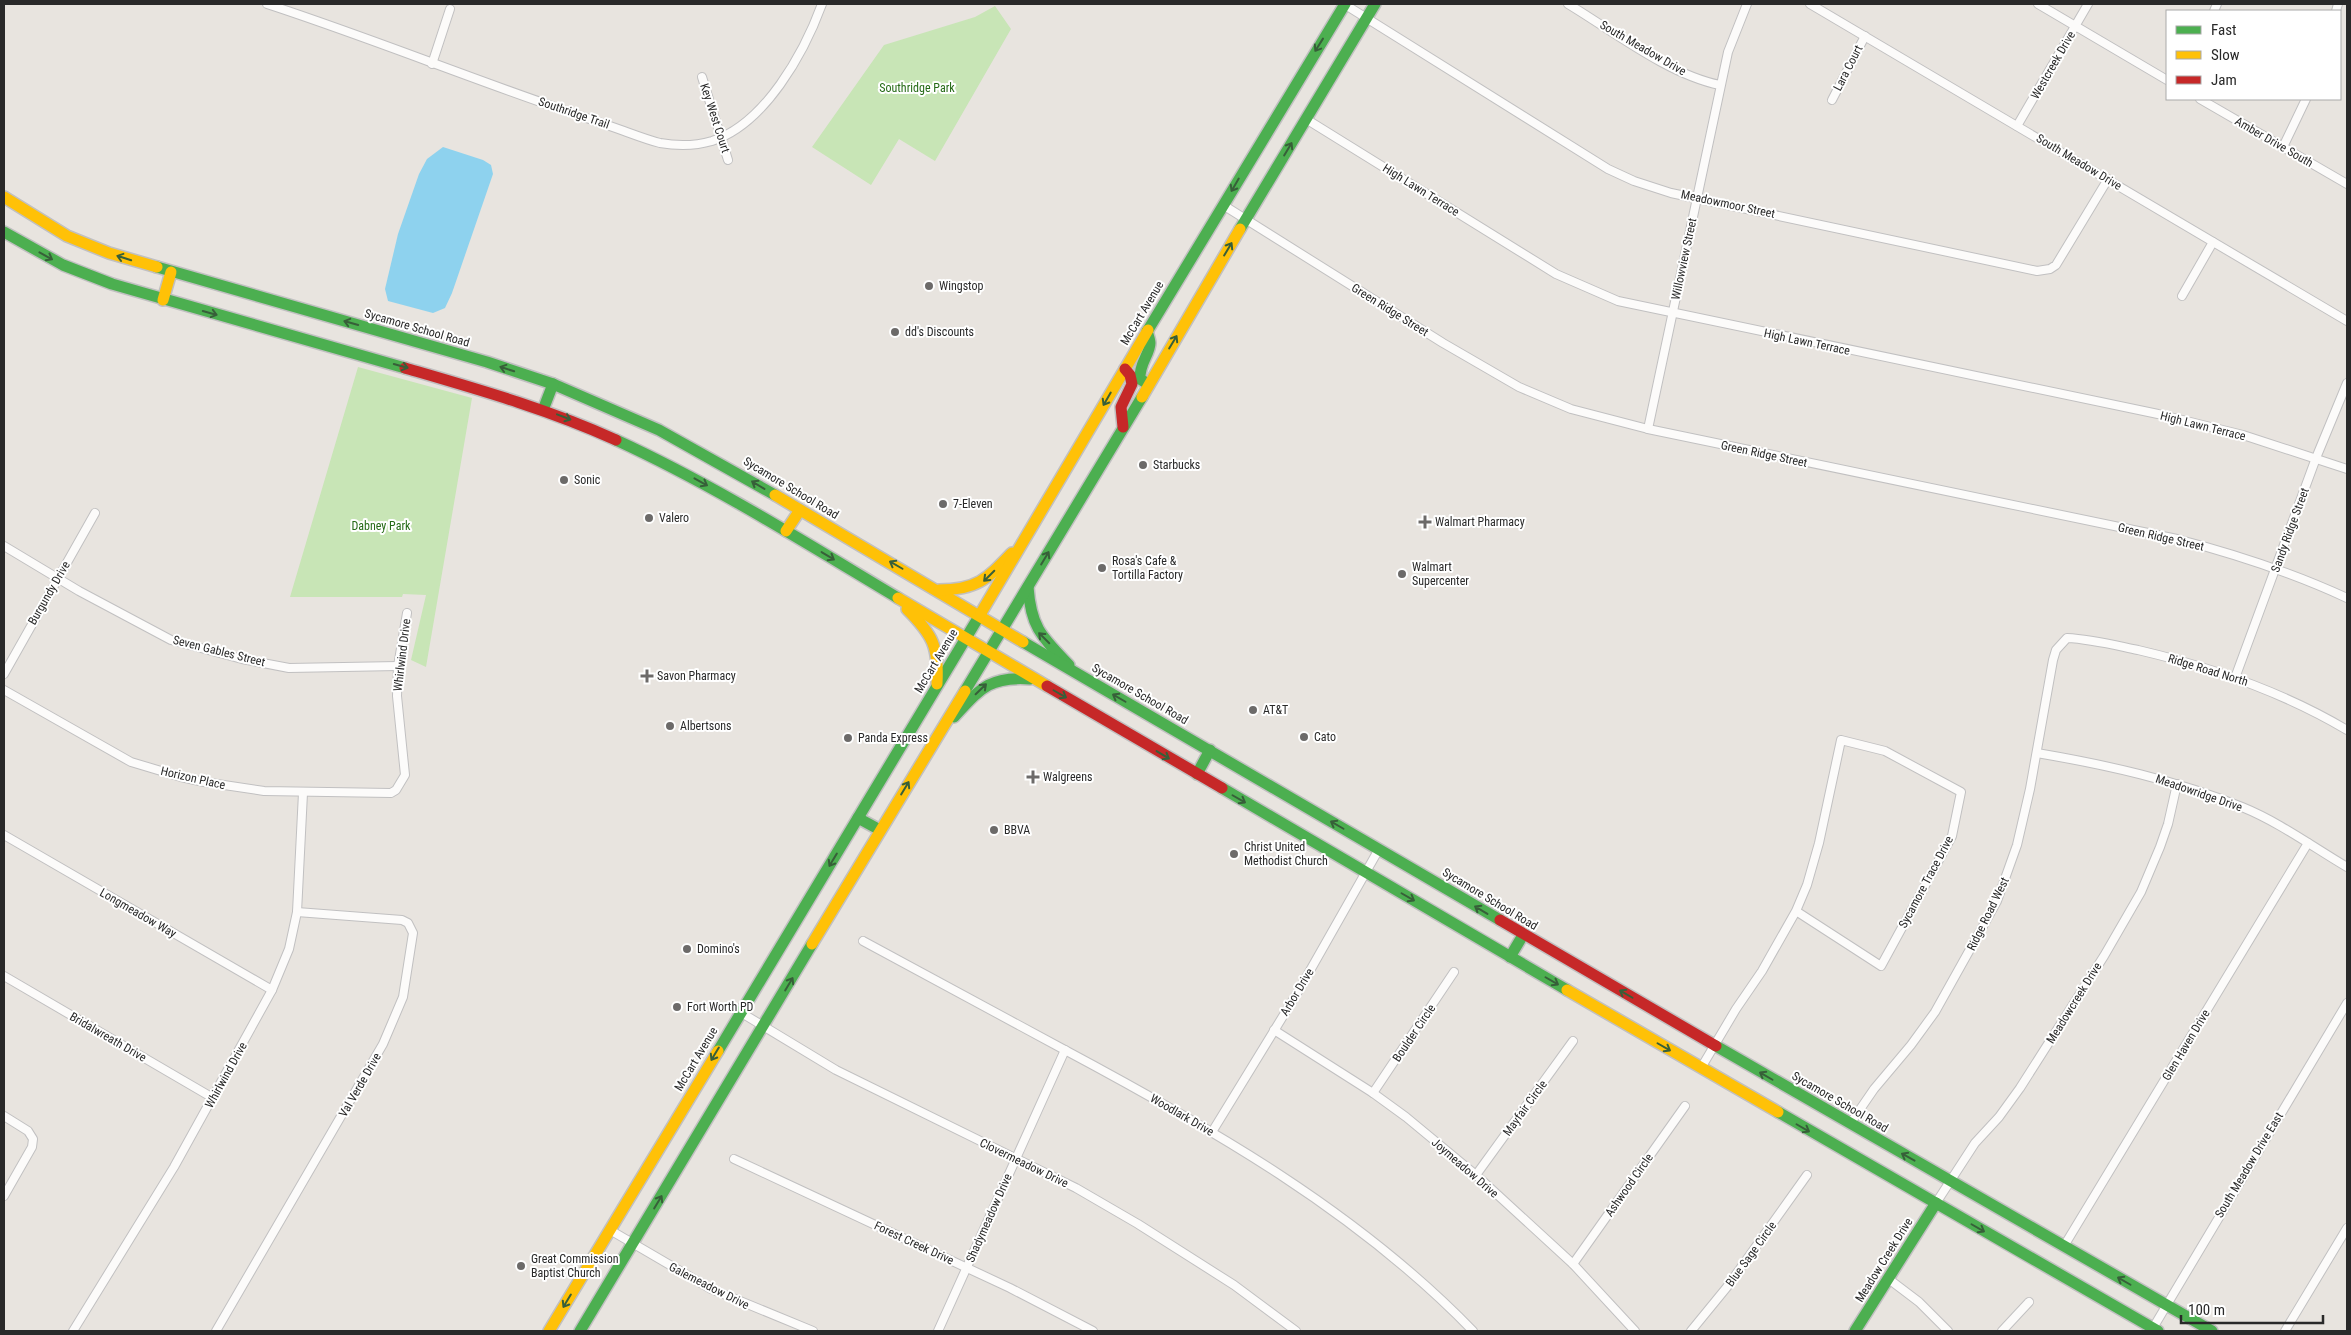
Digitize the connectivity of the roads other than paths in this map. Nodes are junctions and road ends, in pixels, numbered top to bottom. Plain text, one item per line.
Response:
1 (267, 4) edge
2 (822, 4) edge
3 (1344, 4) edge
4 (1375, 4) edge
5 (1568, 4) edge
6 (1747, 4) edge
7 (1810, 4) edge
8 (2038, 4) edge
9 (2088, 4) edge
10 (450, 10) dead end
11 (1366, 19) junction
12 (2076, 26) junction
13 (1865, 36) junction
14 (432, 64) junction
15 (702, 77) dead end
16 (2166, 79) edge
17 (1720, 85) junction
18 (1832, 100) dead end
19 (2202, 100) edge
20 (2306, 100) edge
21 (1306, 119) junction
22 (2018, 126) junction
23 (721, 138) junction
24 (2283, 147) junction
25 (728, 160) dead end
26 (2108, 180) junction
27 (2347, 184) edge
28 (4, 197) edge
29 (1697, 198) junction
30 (1223, 206) junction
31 (1244, 221) junction
32 (4, 232) edge
33 (2213, 242) junction
34 (171, 272) junction
35 (2182, 296) dead end
36 (163, 300) junction
37 (1673, 314) junction
38 (2347, 321) edge
39 (1148, 331) junction
40 (1125, 369) junction
41 (2347, 383) edge
42 (553, 384) junction
43 (1148, 384) junction
44 (544, 410) junction
45 (1123, 427) junction
46 (1648, 429) junction
47 (2316, 458) junction
48 (2347, 469) edge
49 (800, 510) junction
50 (95, 513) dead end
51 (786, 531) junction
52 (1024, 541) junction
53 (4, 546) edge
54 (2276, 569) junction
55 (58, 578) junction
56 (1028, 587) junction
57 (938, 590) junction
58 (893, 596) junction
59 (2347, 598) edge
60 (407, 613) dead end
61 (980, 616) junction
62 (1002, 630) junction
63 (966, 639) junction
64 (2061, 643) joint
65 (988, 652) junction
66 (398, 666) junction
67 (4, 674) edge
68 (1077, 674) junction
69 (2235, 678) junction
70 (1036, 680) junction
71 (937, 688) junction
72 (4, 690) edge
73 (2347, 730) edge
74 (936, 737) junction
75 (1210, 750) junction
76 (2037, 753) junction
77 (1197, 774) junction
78 (2177, 784) junction
79 (399, 786) joint
80 (303, 793) junction
81 (858, 818) junction
82 (880, 830) junction
83 (4, 835) edge
84 (2308, 843) junction
85 (1379, 850) junction
86 (2347, 867) edge
87 (1366, 873) junction
88 (1796, 911) junction
89 (298, 912) junction
90 (1523, 935) junction
91 (863, 941) dead end
92 (1510, 957) junction
93 (1454, 972) dead end
94 (4, 976) edge
95 (272, 990) junction
96 (2347, 1003) edge
97 (740, 1012) junction
98 (764, 1026) junction
99 (1274, 1030) junction
100 (1573, 1041) dead end
101 (1715, 1046) junction
102 (1065, 1050) junction
103 (1701, 1068) junction
104 (1373, 1093) junction
105 (213, 1098) junction
106 (1685, 1106) dead end
107 (4, 1116) edge
108 (1850, 1124) junction
109 (1212, 1132) junction
110 (734, 1158) dead end
111 (1016, 1159) junction
112 (1476, 1175) junction
113 (1807, 1175) dead end
114 (1950, 1180) junction
115 (4, 1196) edge
116 (1936, 1203) junction
117 (2347, 1228) edge
118 (610, 1230) junction
119 (633, 1244) junction
120 (2064, 1246) junction
121 (1573, 1264) junction
122 (967, 1267) junction
123 (1890, 1280) junction
124 (2029, 1302) dead end
125 (2167, 1305) junction
126 (2155, 1330) edge
127 (73, 1331) edge
128 (216, 1331) edge
129 (549, 1331) edge
130 (580, 1331) edge
131 (814, 1331) edge
132 (938, 1331) edge
133 (1093, 1331) edge
134 (1296, 1331) edge
135 (1473, 1331) edge
136 (1635, 1331) edge
137 (1691, 1331) edge
138 (1855, 1331) edge
139 (1948, 1331) edge
140 (2002, 1331) edge
141 (2212, 1331) edge
142 (2285, 1331) edge

1 - 14 street, Southridge Trail
2 - 23 street, Southridge Trail
3 - 11 street, Meadowmoor Street
3 -> 30 main road, McCart Avenue
4 - 11 main road
5 - 17 street, South Meadow Drive
6 - 17 street, Willowview Street
7 - 13 street, South Meadow Drive
8 - 12 street
9 - 12 street, Westcreek Drive
10 - 14 street
11 - 21 main road
11 - 29 street, Meadowmoor Street
12 - 16 street
12 - 22 street, Westcreek Drive
13 - 18 street, Lara Court
13 - 22 street, South Meadow Drive
14 - 23 street, Southridge Trail
15 - 23 street, Key West Court
17 - 29 street, Willowview Street
19 - 24 street, Amber Drive South
20 - 24 street
31 -> 21 main road
21 - 37 street, High Lawn Terrace
22 - 26 street, South Meadow Drive
23 - 25 street, Key West Court
24 - 27 street, Amber Drive South
26 - 29 street, Meadowmoor Street
26 - 33 street, South Meadow Drive
34 -> 28 main road, Sycamore School Road
29 - 37 street, Willowview Street
30 - 31 street, Green Ridge Street
30 - 39 main road, McCart Avenue
43 -> 31 main road
31 - 46 street, Green Ridge Street
32 -> 36 main road
33 - 35 street
33 - 38 street, South Meadow Drive
34 - 36 main road
42 -> 34 main road, Sycamore School Road
36 -> 44 main road
37 - 46 street, Willowview Street
37 - 47 street, High Lawn Terrace
39 - 40 main road, McCart Avenue
39 - 43 main road
40 - 45 main road
40 -> 52 main road, McCart Avenue
41 - 47 street, Sandy Ridge Street
42 - 44 main road
49 -> 42 main road, Sycamore School Road
43 - 45 main road
44 -> 51 main road
56 -> 45 main road
46 - 54 street, Green Ridge Street
47 - 48 street, High Lawn Terrace
47 - 54 street, Sandy Ridge Street
49 - 51 main road
57 -> 49 main road, Sycamore School Road
50 - 55 street, Burgundy Drive
51 -> 58 main road
52 -> 57 main road
52 - 61 main road, McCart Avenue
53 - 55 street, Seven Gables Street
54 - 59 street, Green Ridge Street
54 - 69 street, Sandy Ridge Street
55 - 66 street, Seven Gables Street
55 - 67 street, Burgundy Drive
56 - 62 main road
68 -> 56 main road
57 - 61 main road, Sycamore School Road
58 - 63 main road
58 - 71 main road
60 - 66 street, Whirlwind Drive
61 - 62 main road, Sycamore School Road
61 - 63 main road, McCart Avenue
62 - 65 main road
62 - 68 main road, Sycamore School Road
63 - 65 main road
63 - 71 main road, McCart Avenue
64 - 69 street, Ridge Road North
64 - 76 street, Ridge Road West
65 - 70 main road
65 - 74 main road
66 - 79 street, Whirlwind Drive
75 -> 68 main road, Sycamore School Road
69 - 73 street, Ridge Road North
74 -> 70 main road
70 -> 77 main road
71 - 81 main road, McCart Avenue
72 - 80 street, Horizon Place
82 -> 74 main road
75 - 77 main road
85 -> 75 main road, Sycamore School Road
76 - 78 street, Meadowridge Drive
76 - 108 street, Ridge Road West
77 -> 87 main road
78 - 84 street, Meadowridge Drive
78 - 114 street, Meadowcreek Drive
79 - 80 street, Horizon Place
80 - 89 street, Whirlwind Drive
81 - 82 main road
81 -> 97 main road, McCart Avenue
98 -> 82 main road
83 - 95 street, Longmeadow Way
84 - 86 street, Meadowridge Drive
84 - 120 street, Glen Haven Drive
85 - 87 street, Arbor Drive
90 -> 85 main road, Sycamore School Road
87 -> 92 main road
87 - 99 street, Arbor Drive
88 - 88 street, Sycamore Trace Drive
88 - 101 street, Sycamore Trace Drive
89 - 95 street, Whirlwind Drive
89 - 128 street, Val Verde Drive
90 - 92 main road
101 -> 90 main road, Sycamore School Road
91 - 102 street, Woodlark Drive
92 -> 103 main road
93 - 104 street, Boulder Circle
94 - 105 street, Bridalwreath Drive
95 - 105 street, Whirlwind Drive
96 - 125 street, South Meadow Drive East
97 - 98 street, Clovermeadow Drive
97 -> 118 main road, McCart Avenue
98 - 111 street, Clovermeadow Drive
119 -> 98 main road
99 - 104 street, Joymeadow Drive
99 - 109 street, Arbor Drive
100 - 112 street, Mayfair Circle
101 - 103 street, Sycamore Trace Drive
108 -> 101 main road, Sycamore School Road
102 - 109 street, Woodlark Drive
102 - 111 street, Shadymeadow Drive
103 -> 116 main road
104 - 112 street, Joymeadow Drive
105 - 127 street, Whirlwind Drive
106 - 121 street, Ashwood Circle
107 - 115 street
114 -> 108 main road, Sycamore School Road
109 - 135 street, Woodlark Drive
110 - 122 street, Forest Creek Drive
111 - 122 street, Shadymeadow Drive
111 - 134 street, Clovermeadow Drive
112 - 121 street, Joymeadow Drive
113 - 137 street, Blue Sage Circle
114 - 116 street, Meadowcreek Drive
114 - 120 main road, Sycamore School Road
116 - 123 main road, Meadow Creek Drive
116 -> 126 main road
117 - 142 street
118 - 119 street, Galemeadow Drive
118 -> 129 main road, McCart Avenue
119 - 130 main road
119 - 131 street, Galemeadow Drive
125 -> 120 main road, Sycamore School Road
121 - 136 street, Joymeadow Drive
122 - 132 street, Shadymeadow Drive
122 - 133 street, Forest Creek Drive
123 - 138 main road, Meadow Creek Drive
123 - 139 street
124 - 140 street
125 - 126 street, South Meadow Drive East
125 - 141 main road, Sycamore School Road

